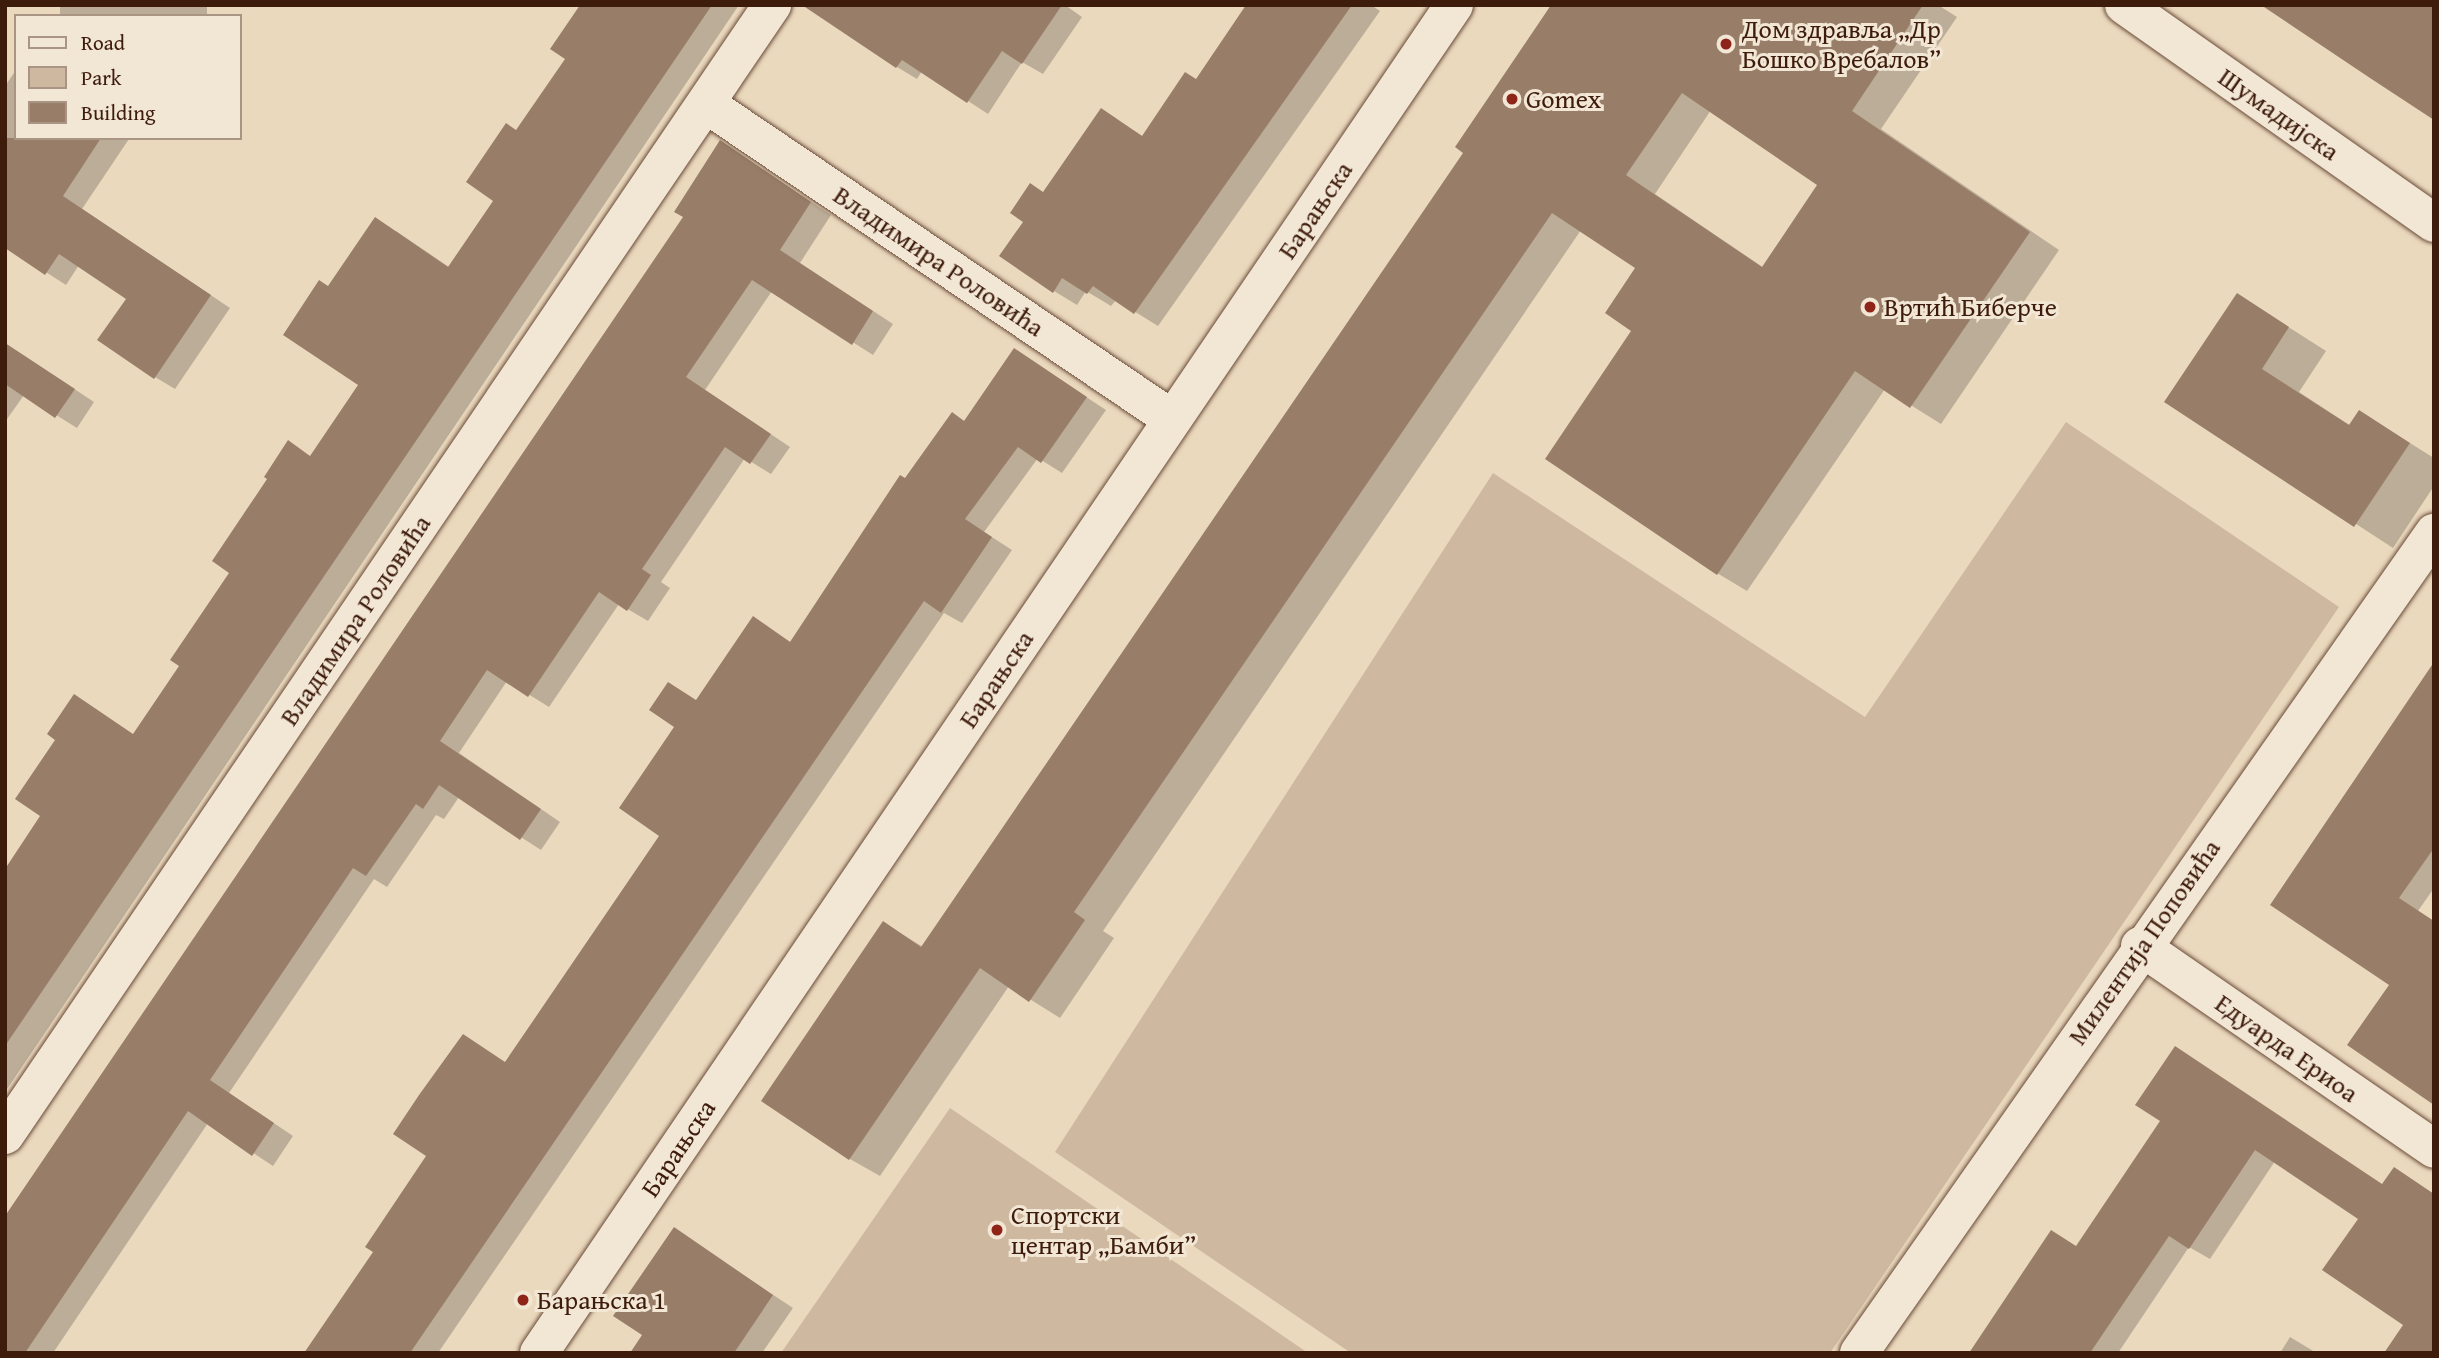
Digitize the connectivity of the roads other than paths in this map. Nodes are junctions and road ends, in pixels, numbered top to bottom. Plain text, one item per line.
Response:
1 (772, 5) edge
2 (1454, 5) edge
3 (2124, 5) edge
4 (706, 104) junction
5 (2434, 223) edge
6 (1172, 419) junction
7 (2434, 533) edge
8 (2140, 946) junction
9 (5, 1135) edge
10 (2434, 1149) edge
11 (538, 1353) edge
12 (1859, 1353) edge

1 - 4 street, Владимира Роловића
2 - 6 street, Барањска
3 - 5 street, Шумадијска
4 - 6 street, Владимира Роловића
4 - 9 street, Владимира Роловића
6 - 11 street, Барањска
7 - 8 street, Милентија Поповића
8 - 10 street, Едуарда Ериоа
8 - 12 street, Милентија Поповића

